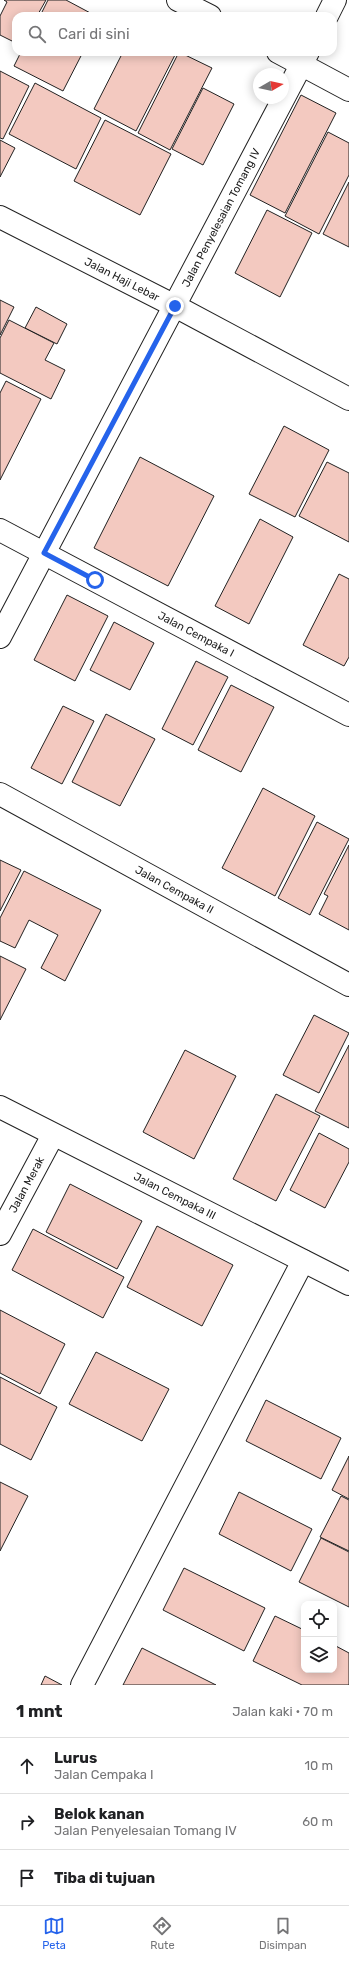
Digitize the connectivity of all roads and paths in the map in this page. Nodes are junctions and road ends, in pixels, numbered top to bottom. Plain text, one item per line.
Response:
1 (178, 0) edge
2 (335, 0) edge
3 (202, 12) edge
4 (329, 12) edge
5 (305, 58) edge
6 (349, 90) edge
7 (0, 217) edge
8 (175, 306) junction
9 (349, 399) edge
10 (0, 530) edge
11 (44, 553) junction
12 (0, 637) edge
13 (349, 715) edge
14 (0, 794) edge
15 (349, 985) edge
16 (0, 1106) edge
17 (53, 1135) junction
18 (0, 1234) edge
19 (304, 1261) junction
20 (349, 1284) edge
21 (82, 1685) edge

1 - 3 street
2 - 4 street
5 - 6 street
5 - 8 street, Jalan Penyelesaian Tomang IV
7 - 8 street, Jalan Haji Lebar
8 - 9 street, Jalan Haji Lebar
8 - 11 street, Jalan Penyelesaian Tomang IV
10 - 11 street, Jalan Cempaka I
11 - 12 street, Jalan Penyelesaian Tomang IV
11 - 13 street, Jalan Cempaka I
14 - 15 street, Jalan Cempaka II
16 - 17 street, Jalan Cempaka III
17 - 18 street, Jalan Merak
17 - 19 street, Jalan Cempaka III
19 - 20 street, Jalan Cempaka III
19 - 21 street

